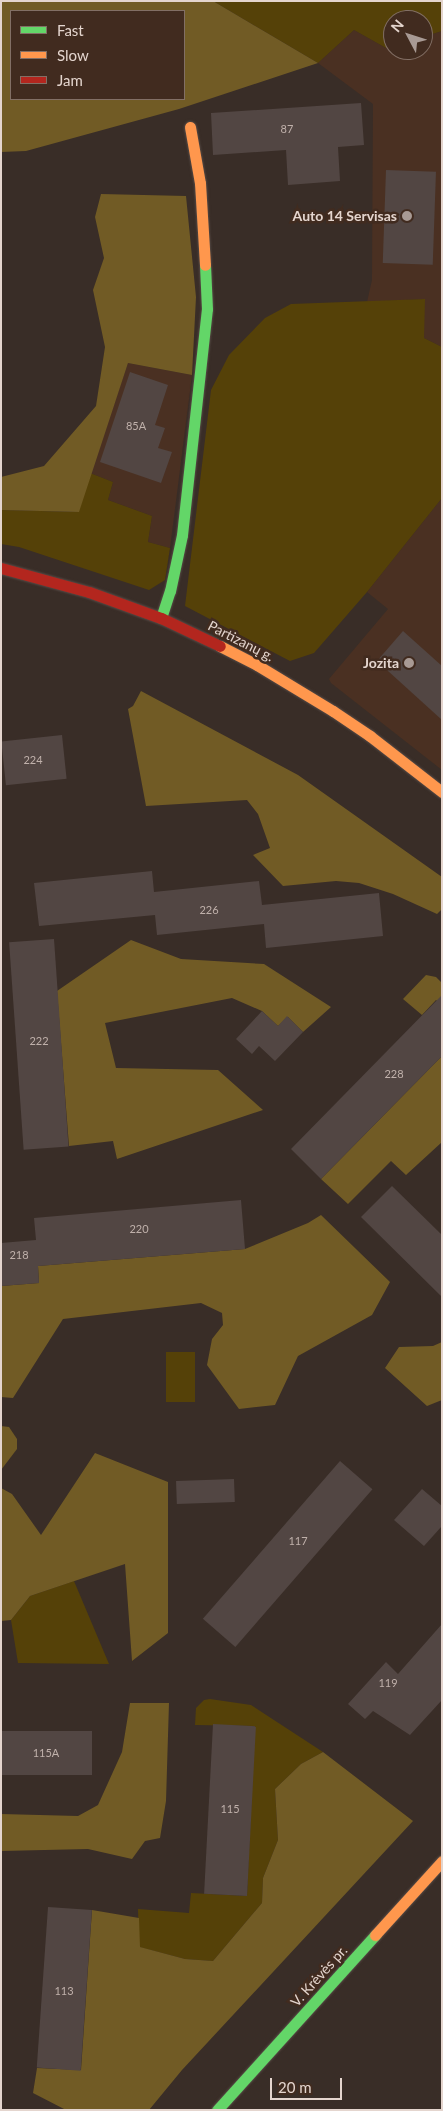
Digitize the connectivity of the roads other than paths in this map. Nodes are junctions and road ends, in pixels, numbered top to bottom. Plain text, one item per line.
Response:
1 (190, 127) dead end
2 (1, 568) edge
3 (161, 618) junction
4 (442, 792) edge
5 (442, 1862) edge
6 (217, 2110) edge

1 - 3 street
2 - 3 street, Partizanų g.
3 - 4 street, Partizanų g.
5 - 6 street, V. Krėvės pr.

